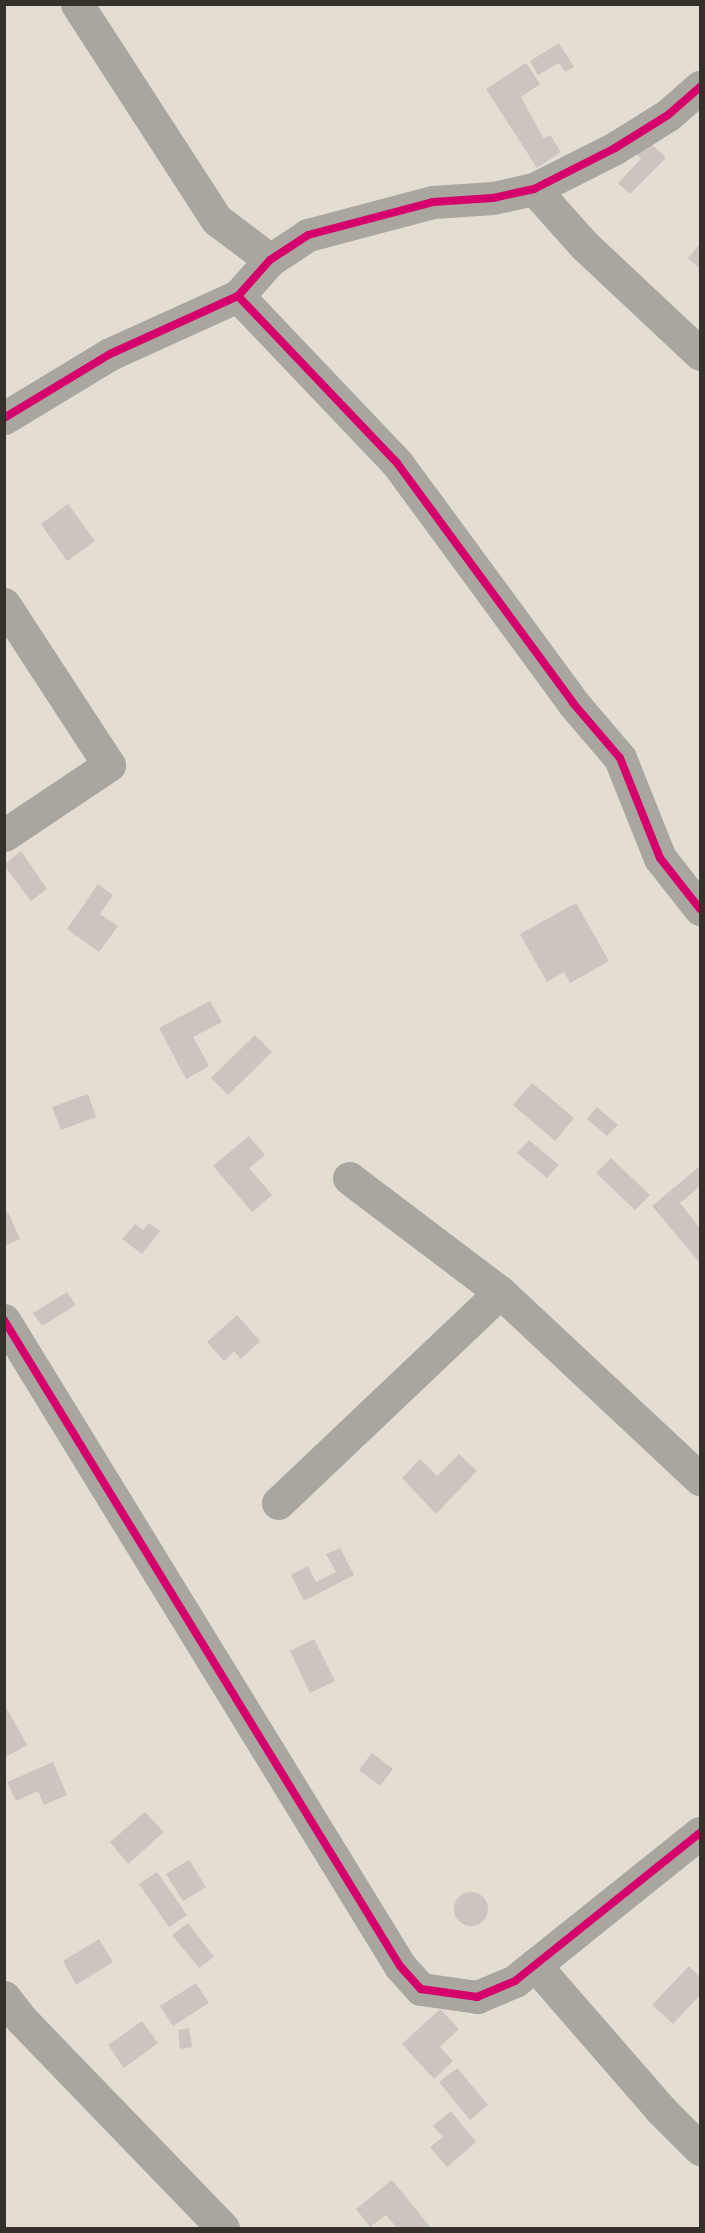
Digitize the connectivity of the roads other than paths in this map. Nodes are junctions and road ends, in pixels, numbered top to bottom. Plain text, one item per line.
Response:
1 (78, 4) edge
2 (700, 87) edge
3 (534, 189) junction
4 (270, 260) junction
5 (238, 296) junction
6 (700, 354) edge
7 (4, 418) edge
8 (4, 604) edge
9 (4, 835) edge
10 (700, 909) edge
11 (349, 1178) dead end
12 (500, 1292) junction
13 (4, 1320) edge
14 (700, 1479) edge
15 (278, 1503) dead end
16 (700, 1833) edge
17 (536, 1965) junction
18 (4, 1997) edge
19 (700, 2149) edge
20 (223, 2229) edge

1 - 4 street
2 - 3 street
3 - 4 street
3 - 6 street
4 - 5 street
5 - 7 street
5 - 10 street
8 - 9 street
11 - 12 street
12 - 14 street
12 - 15 street
13 - 17 street
16 - 17 street
17 - 19 street
18 - 20 street

